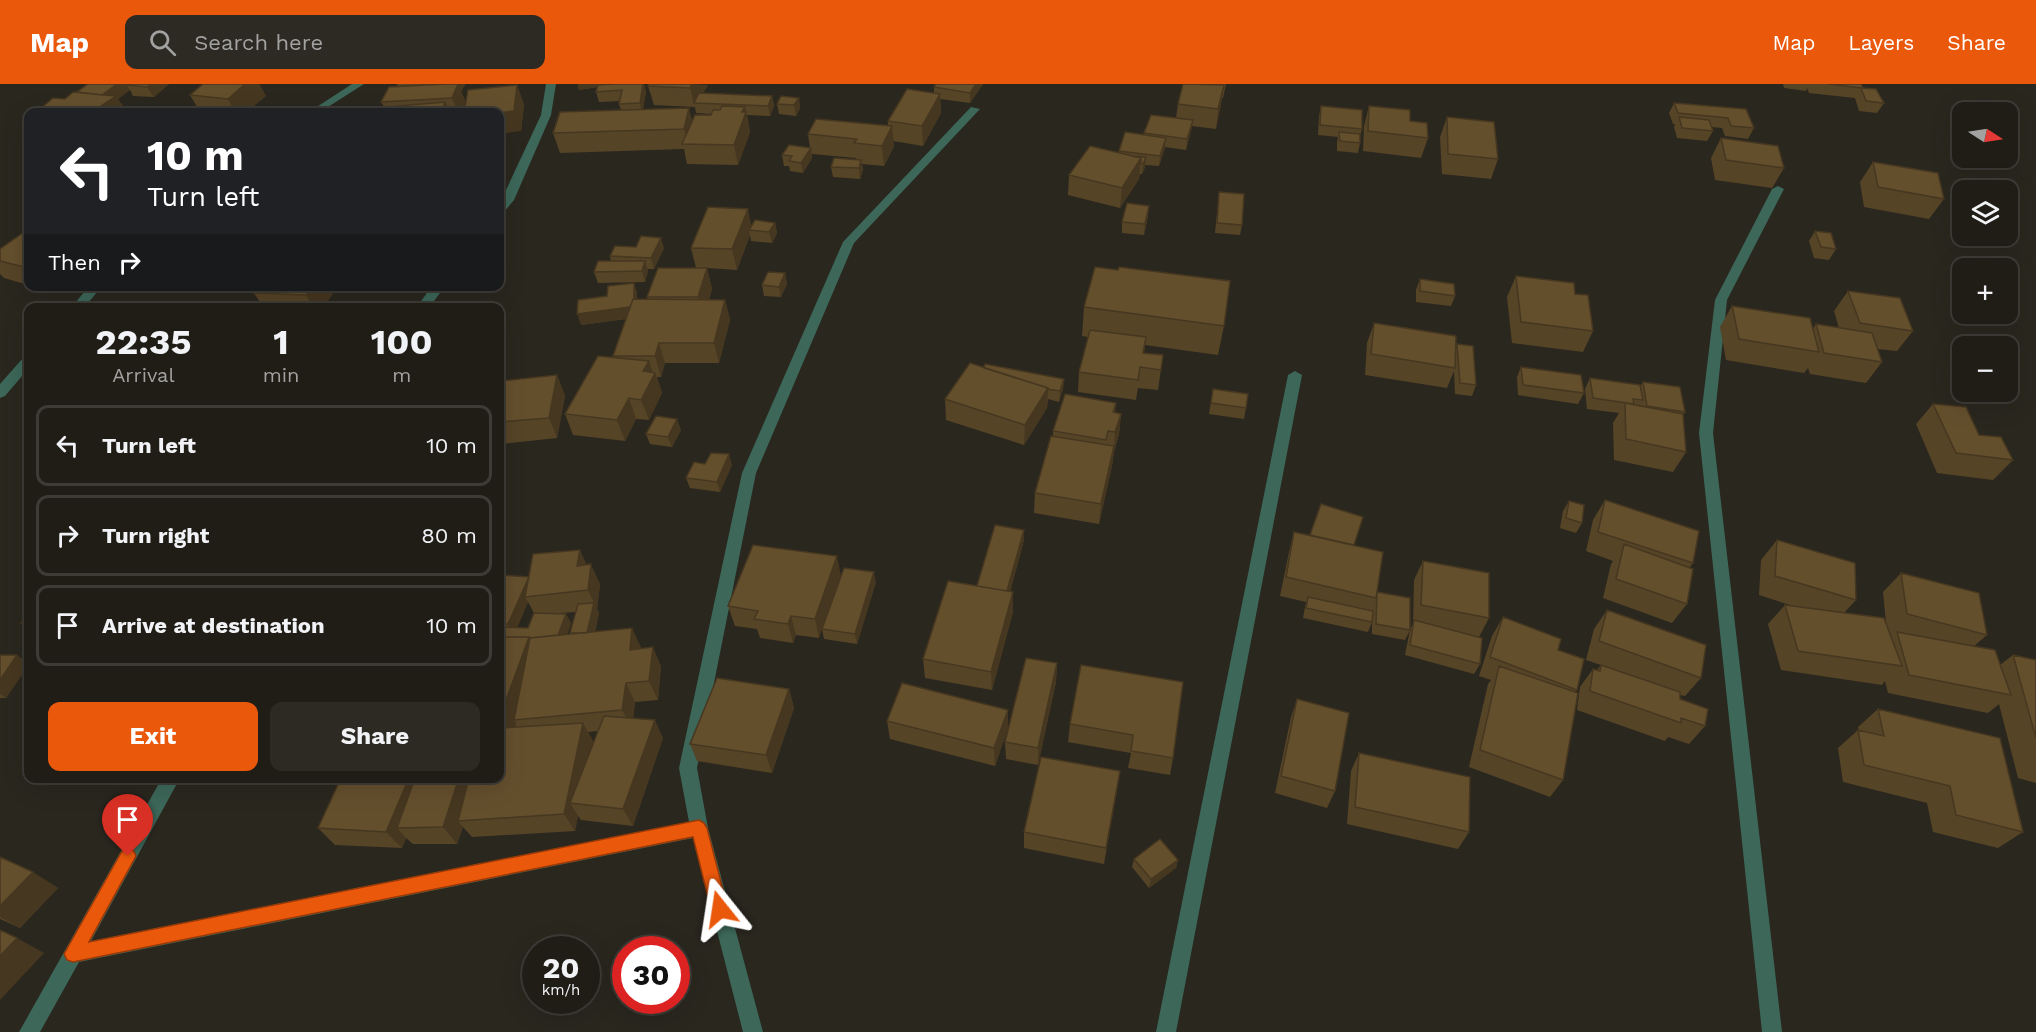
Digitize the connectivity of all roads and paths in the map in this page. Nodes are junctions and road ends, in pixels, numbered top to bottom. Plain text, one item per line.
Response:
1 (359, 84) edge
2 (551, 84) edge
3 (320, 108) edge
4 (975, 109) dead end
5 (1778, 189) edge
6 (504, 205) edge
7 (92, 291) edge
8 (435, 291) edge
9 (81, 303) edge
10 (426, 303) edge
11 (24, 366) edge
12 (1295, 375) dead end
13 (0, 393) edge
14 (169, 783) edge
15 (699, 828) junction
16 (73, 954) junction
17 (29, 1032) edge
18 (753, 1032) edge
19 (1166, 1032) edge
20 (1772, 1032) edge

1 - 3 street
2 - 6 street
4 - 15 street
5 - 20 street
7 - 9 street
8 - 10 street
11 - 13 street
12 - 19 street
14 - 16 street
15 - 16 street
15 - 18 street
16 - 17 street

